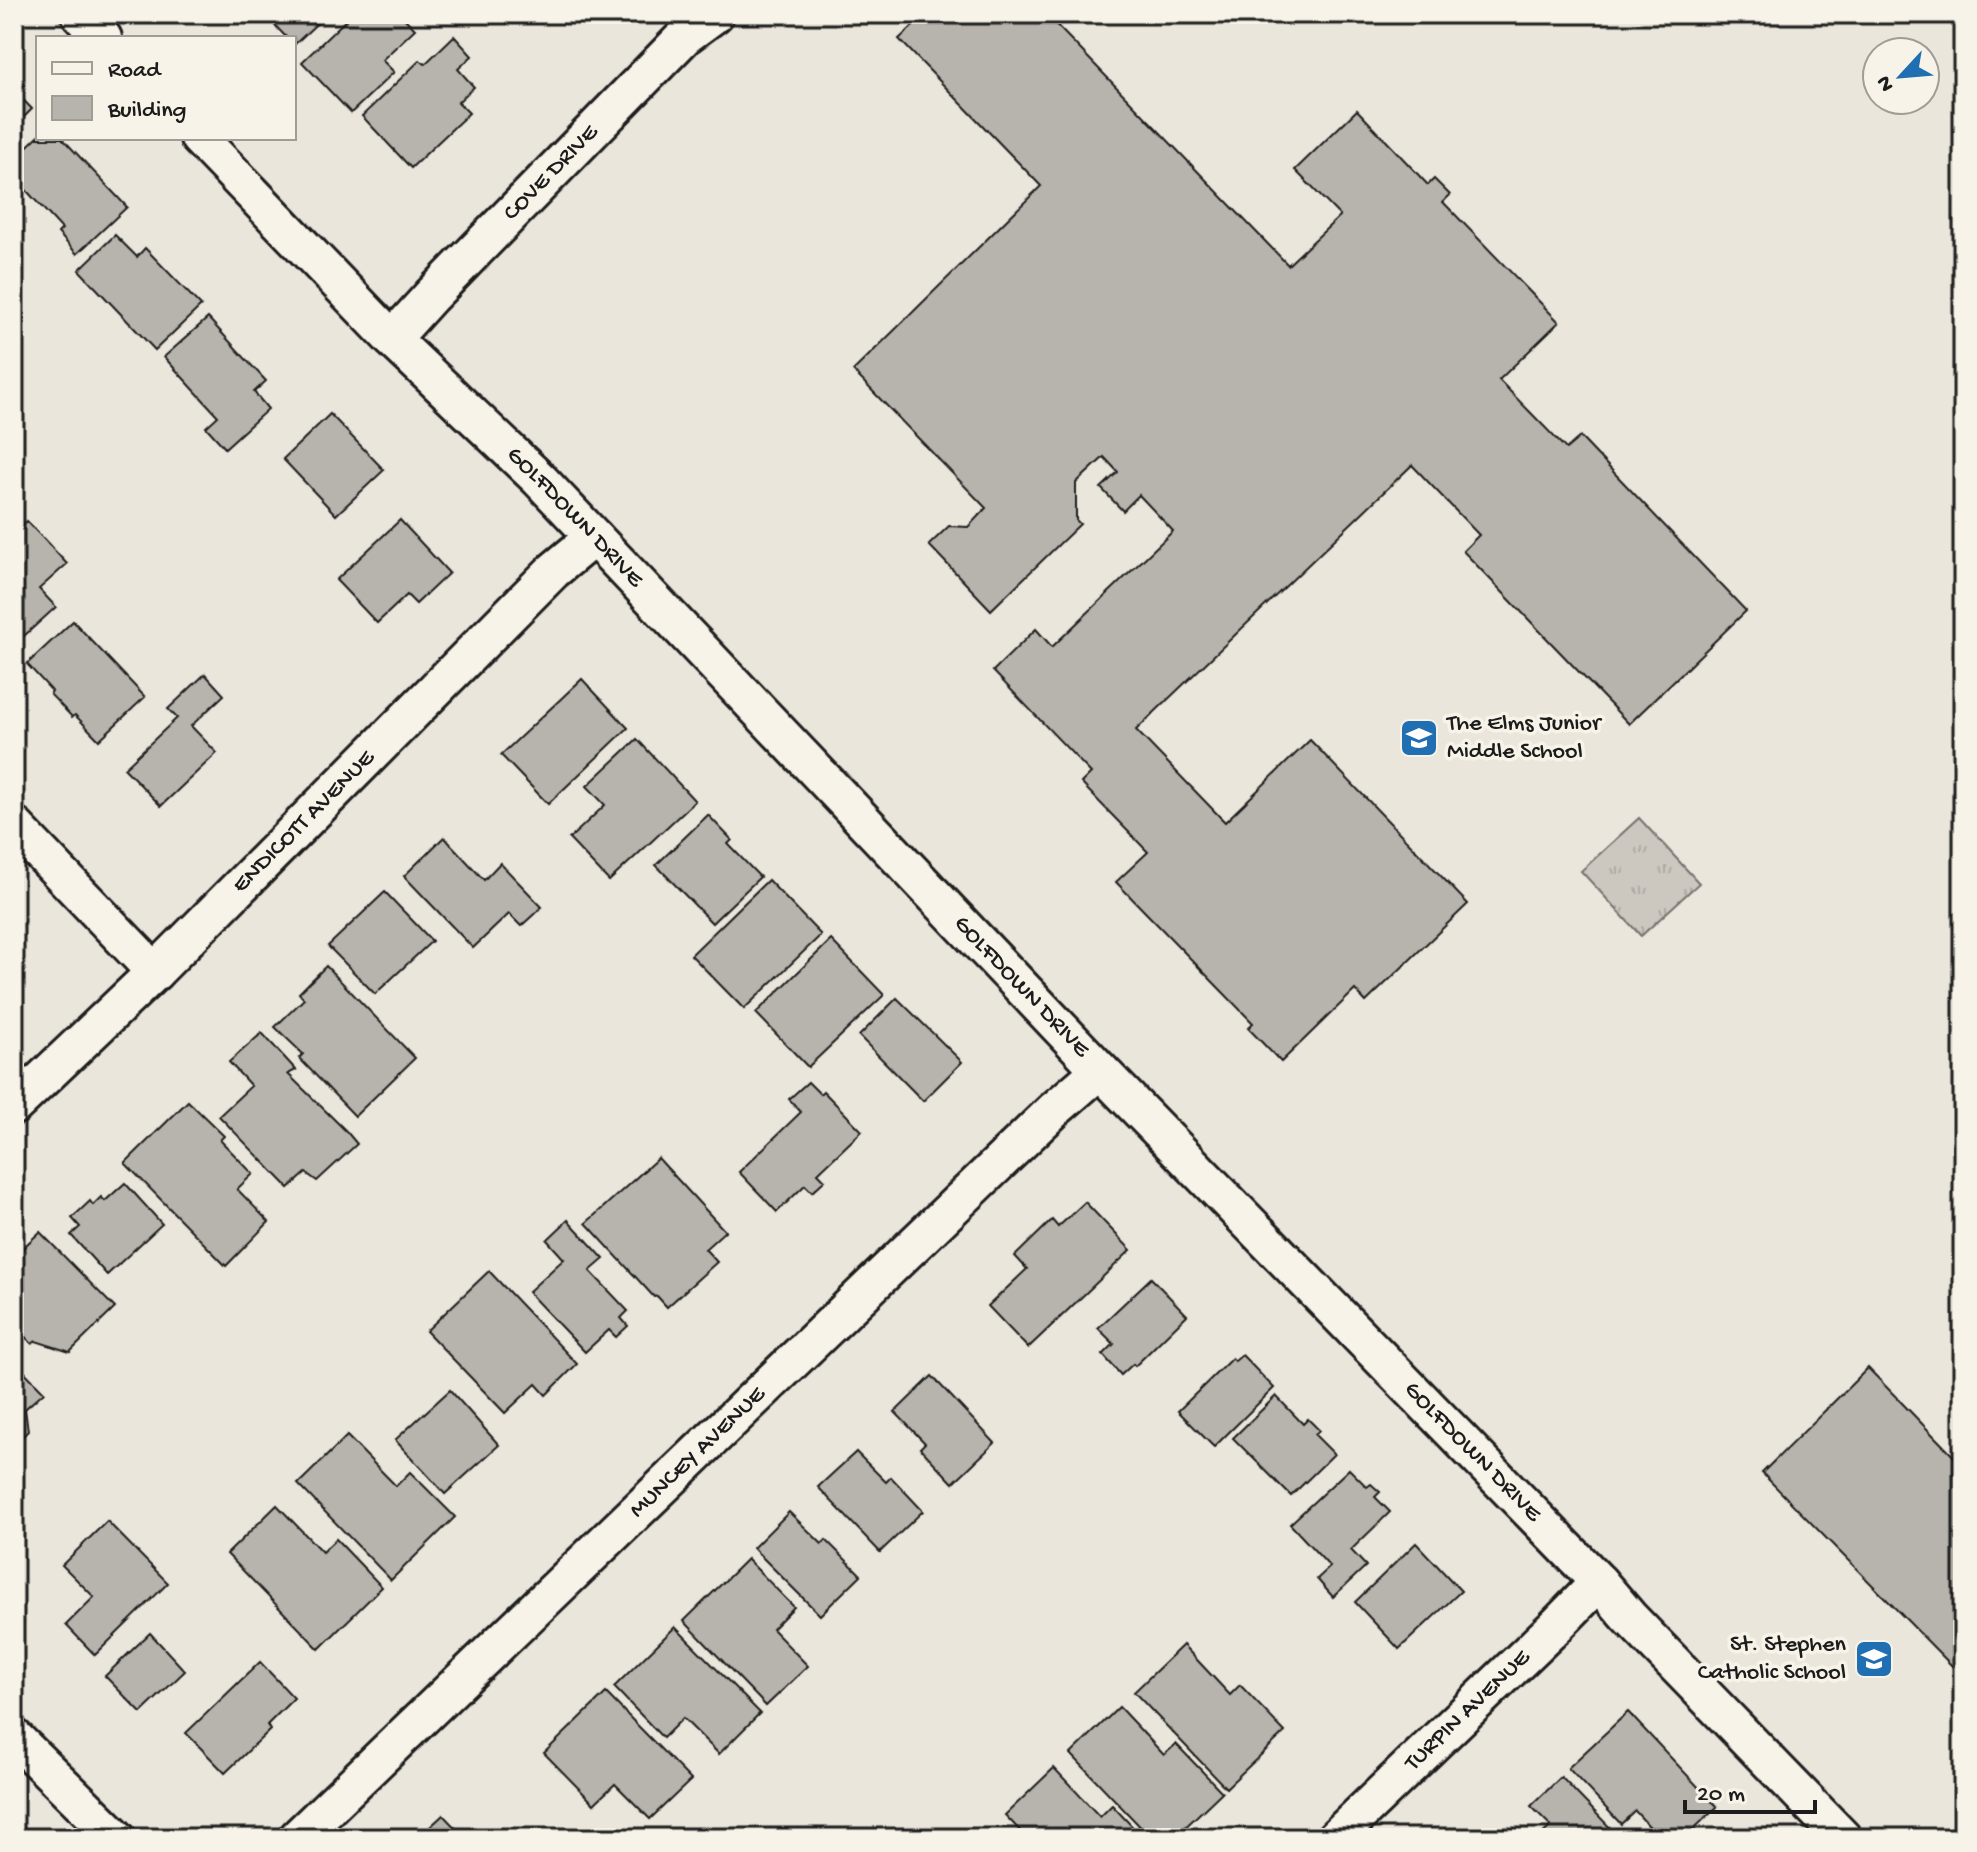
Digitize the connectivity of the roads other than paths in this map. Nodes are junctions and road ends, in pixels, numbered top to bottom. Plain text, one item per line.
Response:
1 (80, 14) edge
2 (715, 14) edge
3 (101, 36) edge
4 (201, 140) edge
5 (392, 339) junction
6 (594, 537) junction
7 (14, 825) edge
8 (155, 972) junction
9 (1100, 1070) junction
10 (14, 1106) edge
11 (1599, 1582) junction
12 (14, 1737) edge
13 (117, 1838) edge
14 (297, 1838) edge
15 (1335, 1838) edge
16 (1843, 1838) edge

1 - 3 street
2 - 5 street, COVE DRIVE
4 - 5 street, GOLFDOWN DRIVE
5 - 6 street, GOLFDOWN DRIVE
6 - 8 street, ENDICOTT AVENUE
6 - 9 street, GOLFDOWN DRIVE
7 - 8 street
8 - 10 street, ENDICOTT AVENUE
9 - 11 street, GOLFDOWN DRIVE
9 - 14 street, MUNCEY AVENUE
11 - 15 street, TURPIN AVENUE
11 - 16 street, GOLFDOWN DRIVE
12 - 13 street

